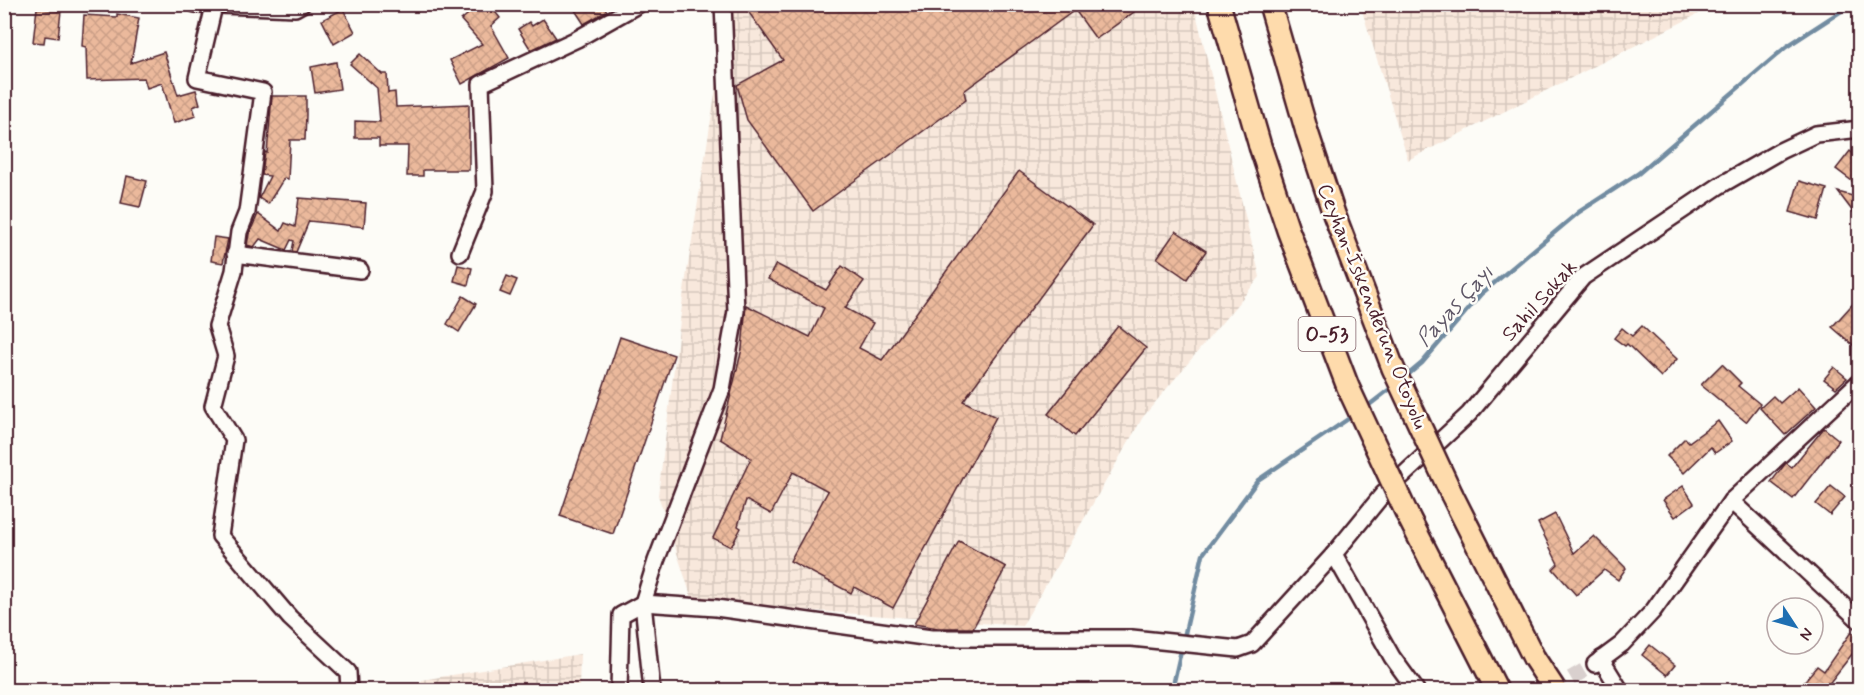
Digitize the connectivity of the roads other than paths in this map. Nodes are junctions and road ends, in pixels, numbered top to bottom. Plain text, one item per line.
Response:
1 (195, 4) edge
2 (302, 4) edge
3 (639, 4) edge
4 (723, 4) edge
5 (1219, 4) edge
6 (1270, 4) edge
7 (214, 6) edge
8 (1860, 129) edge
9 (460, 253) dead end
10 (235, 255) junction
11 (360, 270) dead end
12 (1860, 381) edge
13 (1731, 501) junction
14 (1334, 554) junction
15 (643, 603) junction
16 (1860, 621) edge
17 (1494, 686) edge
18 (349, 690) edge
19 (619, 690) edge
20 (652, 690) edge
21 (1416, 690) edge
22 (1555, 690) edge
23 (1620, 690) edge

1 - 7 street
2 - 7 street
3 - 9 street
4 - 15 street
5 - 17 highway, O-53, bridge
6 - 22 highway, Ceyhan-İskenderun Otoyolu / O-53, bridge
7 - 10 street
8 - 14 street, Sahil Sokak
10 - 11 street
10 - 18 street
12 - 13 street
13 - 16 street
13 - 23 street
14 - 15 street, Sahil Sokak
14 - 21 street
15 - 19 street
15 - 20 street

